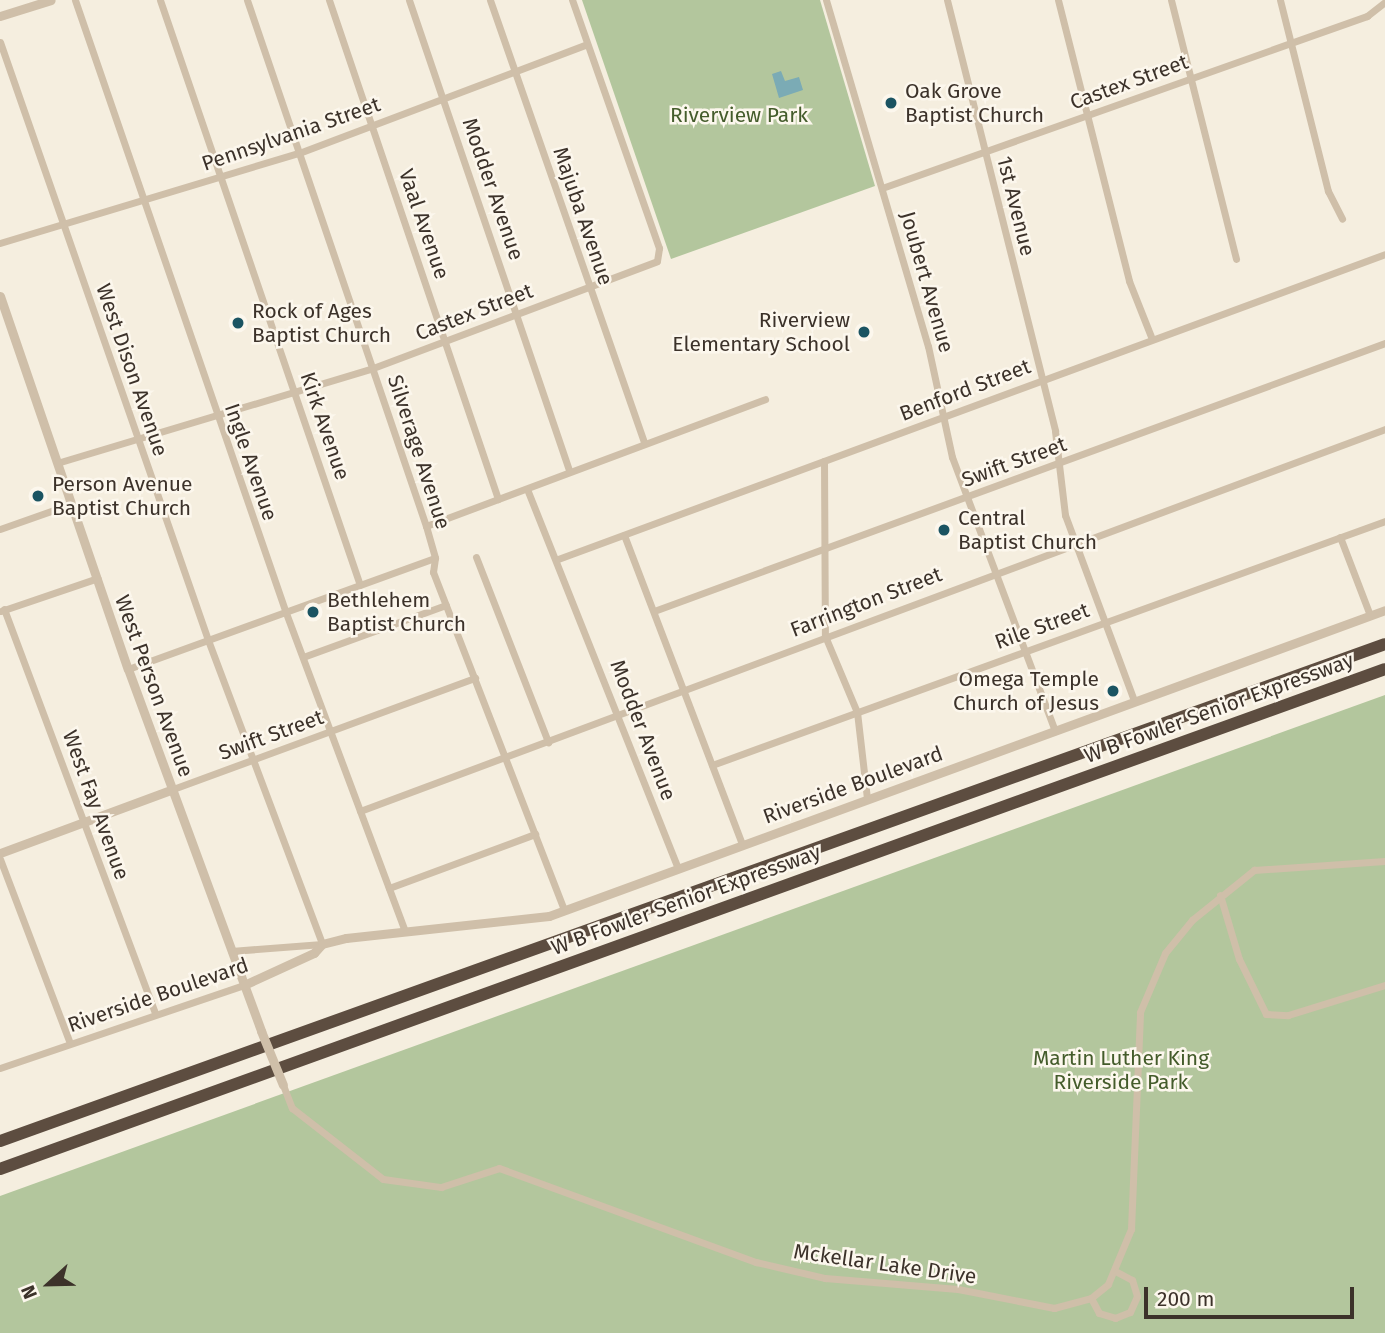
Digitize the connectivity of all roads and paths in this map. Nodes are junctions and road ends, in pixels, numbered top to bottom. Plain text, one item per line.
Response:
1 (51, 0) edge
2 (75, 0) edge
3 (160, 0) edge
4 (247, 0) edge
5 (329, 0) edge
6 (409, 0) edge
7 (490, 0) edge
8 (572, 0) edge
9 (826, 0) edge
10 (947, 0) edge
11 (1058, 0) edge
12 (1171, 0) edge
13 (1280, 0) edge
14 (1385, 2) edge
15 (0, 16) edge
16 (1291, 41) junction
17 (0, 42) edge
18 (587, 44) junction
19 (516, 72) junction
20 (1190, 79) junction
21 (444, 99) junction
22 (1086, 116) junction
23 (372, 126) junction
24 (984, 152) junction
25 (299, 153) junction
26 (221, 178) junction
27 (882, 188) junction
28 (143, 201) junction
29 (1342, 219) dead end
30 (64, 224) junction
31 (0, 243) edge
32 (1385, 254) edge
33 (1236, 259) dead end
34 (589, 287) junction
35 (0, 296) edge
36 (517, 314) junction
37 (1153, 339) junction
38 (446, 341) junction
39 (1385, 343) edge
40 (373, 368) junction
41 (1042, 380) junction
42 (295, 393) junction
43 (765, 399) dead end
44 (217, 416) junction
45 (943, 418) junction
46 (1385, 429) edge
47 (138, 439) junction
48 (645, 442) junction
49 (824, 461) junction
50 (57, 463) junction
51 (1061, 463) junction
52 (569, 470) junction
53 (527, 489) junction
54 (966, 498) junction
55 (498, 499) junction
56 (71, 504) junction
57 (1385, 521) edge
58 (426, 526) junction
59 (0, 529) edge
60 (624, 535) junction
61 (1340, 537) junction
62 (1073, 543) junction
63 (824, 550) junction
64 (476, 557) dead end
65 (435, 558) junction
66 (558, 559) junction
67 (993, 571) junction
68 (98, 578) junction
69 (360, 585) junction
70 (446, 604) junction
71 (2, 610) edge
72 (1385, 610) edge
73 (654, 611) junction
74 (286, 613) junction
75 (1370, 615) junction
76 (1104, 622) junction
77 (825, 636) junction
78 (208, 640) junction
79 (1385, 644) edge
80 (1024, 651) junction
81 (303, 657) junction
82 (1385, 668) edge
83 (128, 669) junction
84 (475, 678) junction
85 (683, 690) junction
86 (1134, 701) junction
87 (858, 712) junction
88 (618, 715) junction
89 (1055, 731) junction
90 (331, 732) junction
91 (548, 742) junction
92 (505, 758) junction
93 (253, 762) junction
94 (712, 765) junction
95 (173, 789) junction
96 (867, 799) junction
97 (360, 811) junction
98 (83, 822) junction
99 (535, 834) junction
100 (742, 844) junction
101 (0, 853) edge
102 (0, 859) edge
103 (1385, 860) edge
104 (678, 868) junction
105 (389, 888) junction
106 (1220, 895) junction
107 (564, 910) junction
108 (405, 931) junction
109 (322, 944) junction
110 (231, 951) junction
111 (244, 985) junction
112 (1385, 985) edge
113 (155, 1013) junction
114 (70, 1043) junction
115 (0, 1068) edge
116 (283, 1085) joint
117 (0, 1141) edge
118 (0, 1169) edge
119 (1117, 1272) junction
120 (1091, 1298) junction

1 - 15 street
2 - 28 street, Ingle Avenue
3 - 26 street, Kirk Avenue
4 - 25 street, Silverage Avenue
5 - 23 street, Vaal Avenue
6 - 21 street, Modder Avenue
7 - 19 street, Majuba Avenue
8 - 18 street
9 - 27 street, Joubert Avenue
10 - 24 street, 1st Avenue
11 - 22 street
12 - 20 street
13 - 16 street
14 - 16 street, Castex Street
16 - 20 street, Castex Street
16 - 29 street
17 - 30 street, West Dison Avenue
18 - 19 street, Pennsylvania Street
18 - 34 street, Castex Street
19 - 21 street, Pennsylvania Street
19 - 34 street, Majuba Avenue
20 - 22 street, Castex Street
20 - 33 street
21 - 23 street, Pennsylvania Street
21 - 36 street, Modder Avenue
22 - 24 street, Castex Street
22 - 37 street
23 - 25 street, Pennsylvania Street
23 - 38 street, Vaal Avenue
24 - 27 street, Castex Street
24 - 41 street, 1st Avenue
25 - 26 street, Pennsylvania Street
25 - 40 street, Silverage Avenue
26 - 28 street, Pennsylvania Street
26 - 42 street, Kirk Avenue
27 - 45 street, Joubert Avenue
28 - 30 street, Pennsylvania Street
28 - 44 street, Ingle Avenue
30 - 31 street, Pennsylvania Street
30 - 47 street, West Dison Avenue
32 - 37 street, Benford Street
34 - 36 street, Castex Street
34 - 48 street, Majuba Avenue
35 - 50 street, West Person Avenue
36 - 38 street, Castex Street
36 - 52 street, Modder Avenue
37 - 41 street, Benford Street
38 - 40 street, Castex Street
38 - 55 street, Vaal Avenue
39 - 51 street, Swift Street
40 - 42 street, Castex Street
40 - 58 street, Silverage Avenue
41 - 45 street, Benford Street
41 - 51 street, 1st Avenue
42 - 44 street, Castex Street
42 - 69 street, Kirk Avenue
43 - 48 street
44 - 47 street, Castex Street
44 - 74 street, Ingle Avenue
45 - 49 street, Benford Street
45 - 54 street, Joubert Avenue
46 - 62 street, Farrington Street
47 - 50 street, Castex Street
47 - 78 street, West Dison Avenue
48 - 52 street
49 - 60 street, Benford Street
49 - 63 street
50 - 56 street, West Person Avenue
51 - 54 street, Swift Street
51 - 62 street, 1st Avenue
52 - 53 street
53 - 55 street
53 - 66 street, Modder Avenue
54 - 63 street, Swift Street
54 - 67 street, Joubert Avenue
55 - 58 street
56 - 59 street
56 - 68 street, West Person Avenue
57 - 61 street, Rile Street
58 - 65 street, Silverage Avenue
60 - 66 street, Benford Street
60 - 73 street
61 - 75 street
61 - 76 street, Rile Street
62 - 67 street, Farrington Street
62 - 76 street, 1st Avenue
63 - 73 street, Swift Street
63 - 77 street
64 - 91 street
65 - 69 street
65 - 70 street, Silverage Avenue
66 - 88 street, Modder Avenue
67 - 77 street, Farrington Street
67 - 80 street, Joubert Avenue
68 - 71 street
68 - 83 street, West Person Avenue
69 - 74 street
70 - 81 street
70 - 84 street, Silverage Avenue
71 - 98 street, West Fay Avenue
72 - 75 street, Riverside Boulevard
73 - 85 street
74 - 78 street
74 - 81 street, Ingle Avenue
75 - 86 street, Riverside Boulevard
76 - 80 street, Rile Street
76 - 86 street, 1st Avenue
77 - 85 street, Farrington Street
77 - 87 street
78 - 83 street
78 - 93 street, West Dison Avenue
79 - 117 highway, W B Fowler Senior Expressway
80 - 87 street, Rile Street
80 - 89 street, Joubert Avenue
81 - 90 street, Ingle Avenue
82 - 118 highway, W B Fowler Senior Expressway
83 - 95 street, West Person Avenue
84 - 90 street, Swift Street
84 - 92 street, Silverage Avenue
85 - 88 street, Farrington Street
85 - 94 street
86 - 89 street, Riverside Boulevard
87 - 94 street, Rile Street
87 - 96 street
88 - 91 street, Farrington Street
88 - 104 street, Modder Avenue
89 - 96 street, Riverside Boulevard
90 - 93 street, Swift Street
90 - 97 street, Ingle Avenue
91 - 92 street, Farrington Street
92 - 97 street, Farrington Street
92 - 99 street, Silverage Avenue
93 - 95 street, Swift Street
93 - 109 street, West Dison Avenue
94 - 100 street
95 - 98 street, Swift Street
95 - 110 street, West Person Avenue
96 - 100 street, Riverside Boulevard
97 - 105 street, Ingle Avenue
98 - 101 street, Swift Street
98 - 113 street, West Fay Avenue
99 - 105 street
99 - 107 street, Silverage Avenue
100 - 104 street, Riverside Boulevard
102 - 114 street
103 - 106 street, Mckellar Lake Drive
104 - 107 street, Riverside Boulevard
105 - 108 street, Ingle Avenue
106 - 112 street
106 - 119 street, Mckellar Lake Drive
107 - 108 street, Riverside Boulevard
108 - 109 street, Riverside Boulevard
109 - 110 street, Riverside Boulevard
109 - 111 street, Riverside Boulevard
110 - 111 street, West Person Avenue
111 - 113 street, Riverside Boulevard
111 - 116 street, West Person Avenue, bridge
113 - 114 street, Riverside Boulevard
114 - 115 street, Riverside Boulevard
116 - 120 street, Mckellar Lake Drive
119 - 120 street, Mckellar Lake Drive
119 - 120 street

